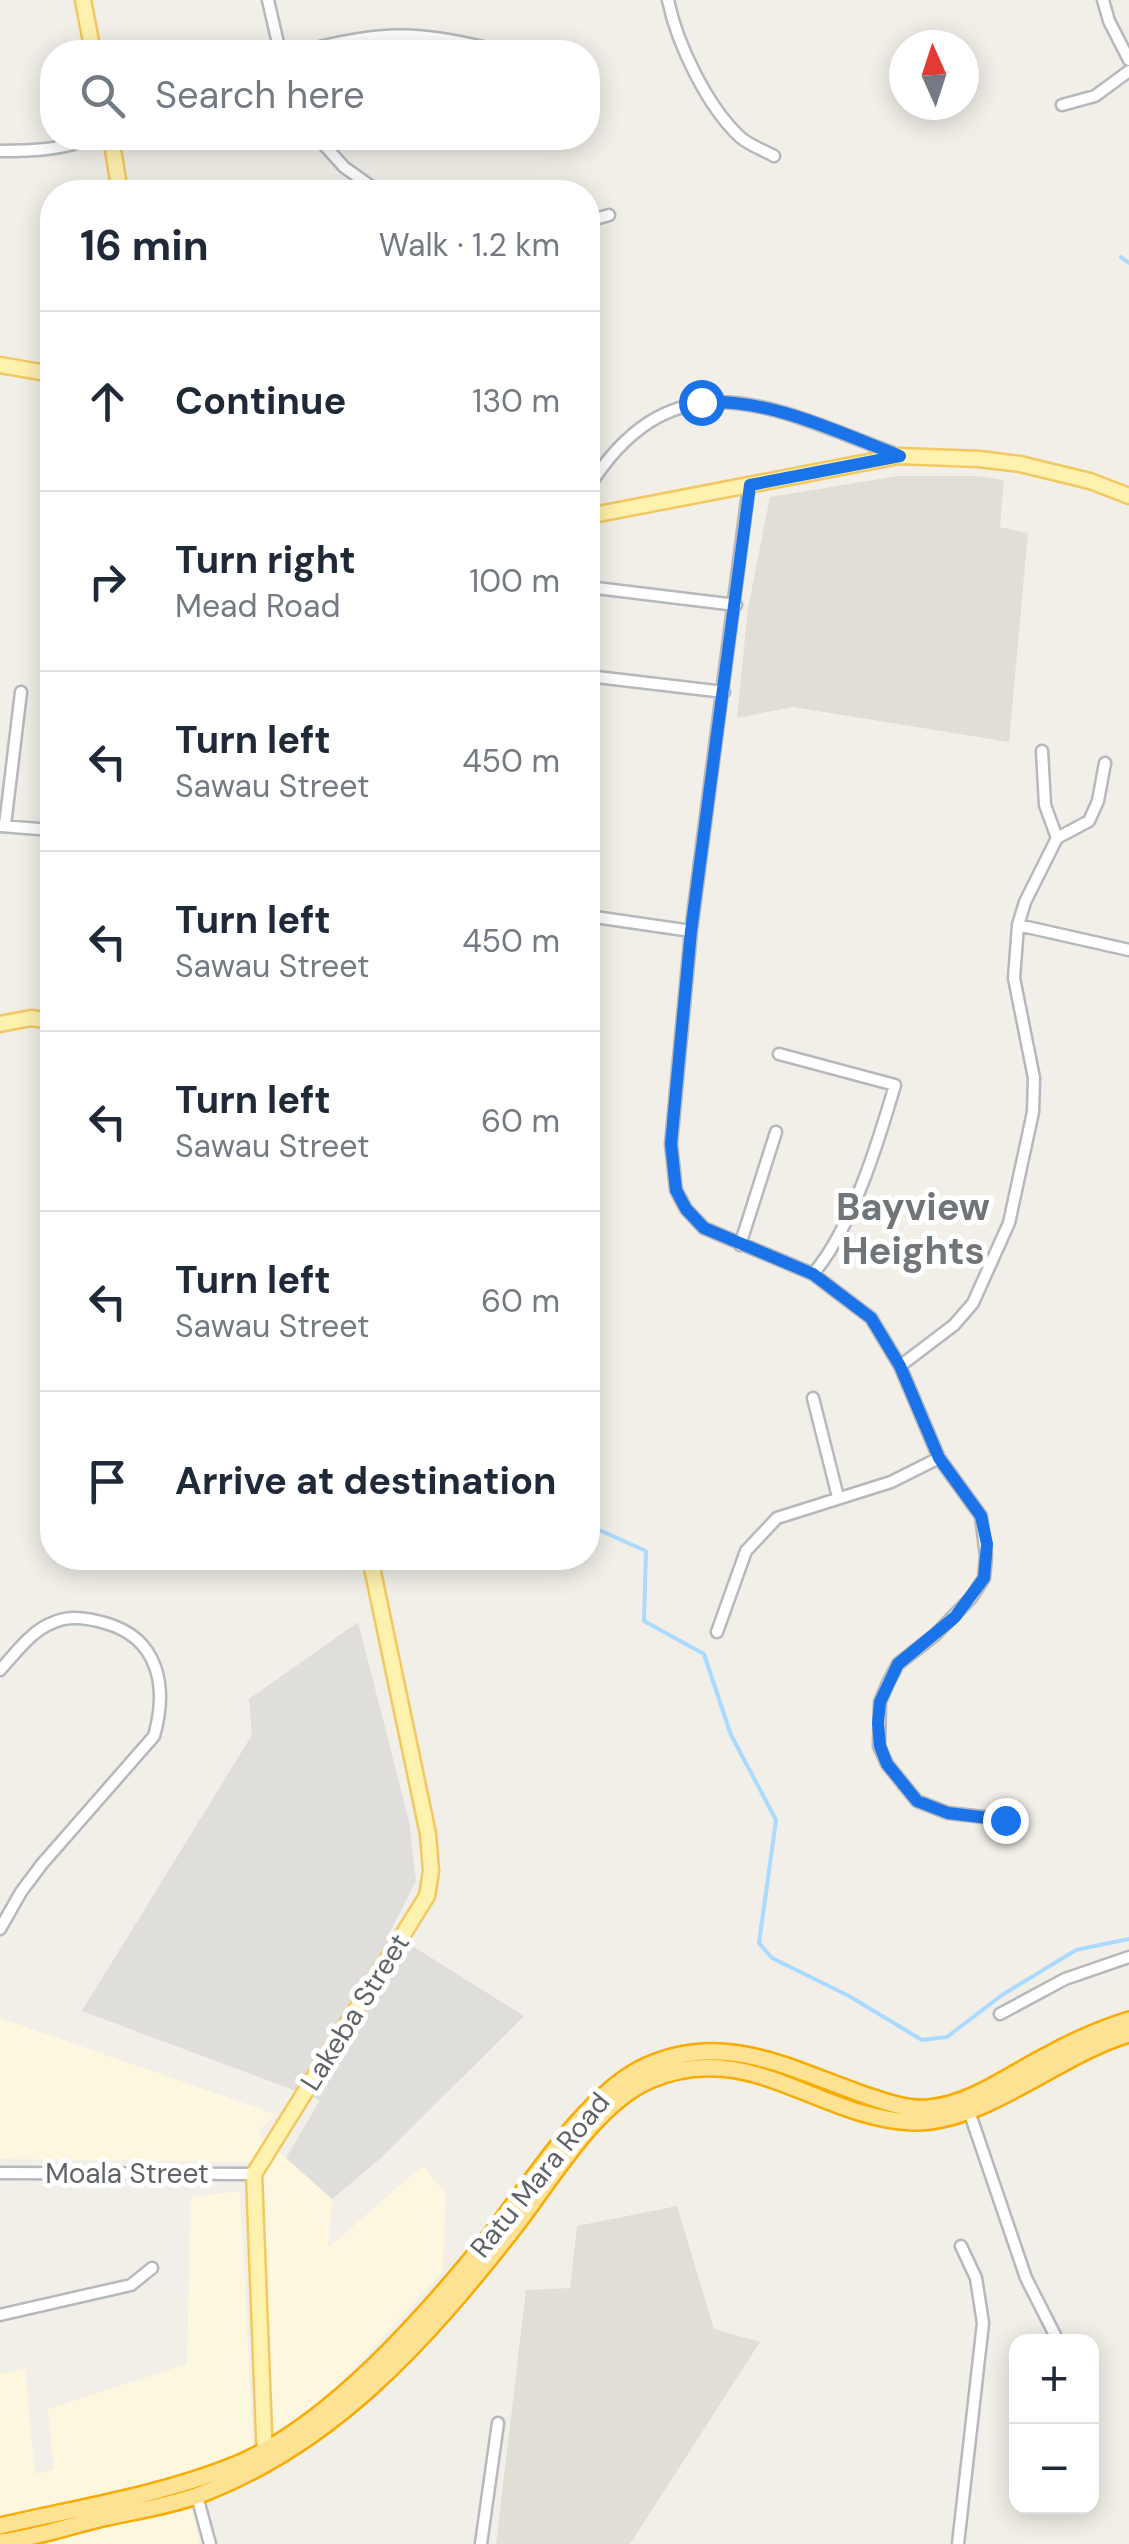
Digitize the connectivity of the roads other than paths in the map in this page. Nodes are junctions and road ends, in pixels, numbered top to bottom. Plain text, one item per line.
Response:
1 (82, 0) edge
2 (268, 0) edge
3 (668, 0) edge
4 (1103, 0) edge
5 (90, 40) edge
6 (277, 40) edge
7 (345, 40) edge
8 (454, 40) edge
9 (1129, 60) edge
10 (1129, 71) edge
11 (1062, 105) dead end
12 (40, 150) edge
13 (112, 150) edge
14 (329, 150) edge
15 (0, 151) edge
16 (774, 156) dead end
17 (118, 180) edge
18 (362, 180) edge
19 (608, 215) dead end
20 (600, 217) edge
21 (0, 365) edge
22 (40, 372) edge
23 (900, 456) junction
24 (600, 471) edge
25 (750, 485) junction
26 (1129, 496) edge
27 (600, 514) edge
28 (600, 589) edge
29 (736, 606) junction
30 (600, 677) edge
31 (21, 692) dead end
32 (724, 692) junction
33 (1042, 751) dead end
34 (1104, 763) dead end
35 (2, 826) edge
36 (40, 829) edge
37 (1057, 838) junction
38 (600, 918) edge
39 (1018, 925) junction
40 (691, 931) junction
41 (1129, 950) edge
42 (40, 1019) edge
43 (0, 1024) edge
44 (779, 1054) dead end
45 (776, 1132) dead end
46 (740, 1245) junction
47 (813, 1274) junction
48 (900, 1366) junction
49 (813, 1398) dead end
50 (939, 1458) junction
51 (838, 1497) junction
52 (373, 1570) edge
53 (717, 1632) dead end
54 (0, 1670) edge
55 (1020, 1821) dead end
56 (0, 1929) edge
57 (1129, 1957) edge
58 (1000, 2014) dead end
59 (1129, 2020) edge
60 (1129, 2034) edge
61 (969, 2111) junction
62 (0, 2173) edge
63 (254, 2174) junction
64 (960, 2246) dead end
65 (152, 2268) dead end
66 (0, 2315) edge
67 (1054, 2334) edge
68 (498, 2423) dead end
69 (265, 2457) junction
70 (194, 2488) junction
71 (0, 2526) edge
72 (0, 2542) edge
73 (210, 2544) edge
74 (481, 2544) edge
75 (958, 2544) edge

1 - 5 main road
2 - 6 street
3 - 16 street
4 - 9 street
7 - 8 street
10 - 11 street
12 - 15 street
13 - 17 main road
14 - 18 street
19 - 20 street
21 - 22 main road
23 - 24 street
23 - 25 main road
23 - 26 main road
25 - 27 main road
25 - 29 street
28 - 29 street
29 - 32 street
30 - 32 street
31 - 35 street
32 - 40 street
33 - 37 street
34 - 37 street
35 - 36 street
37 - 39 street
38 - 40 street
39 - 41 street
39 - 48 street
40 - 46 street
42 - 43 main road
44 - 47 street
45 - 46 street
46 - 47 street
47 - 48 street
48 - 50 street
49 - 51 street
50 - 51 street
50 - 55 street
51 - 53 street
52 - 63 main road, Lakeba Street
54 - 56 street
57 - 58 street
59 - 69 highway, Ratu Mara Road
60 - 61 highway, Ratu Mara Road
61 - 67 street
61 - 69 highway, Ratu Mara Road
62 - 63 street, Moala Street
63 - 69 main road
64 - 75 street
65 - 66 street
68 - 74 street
69 - 70 highway, Ratu Mara Road
70 - 71 highway, Ratu Mara Road
70 - 72 highway, Ratu Mara Road
70 - 73 street

